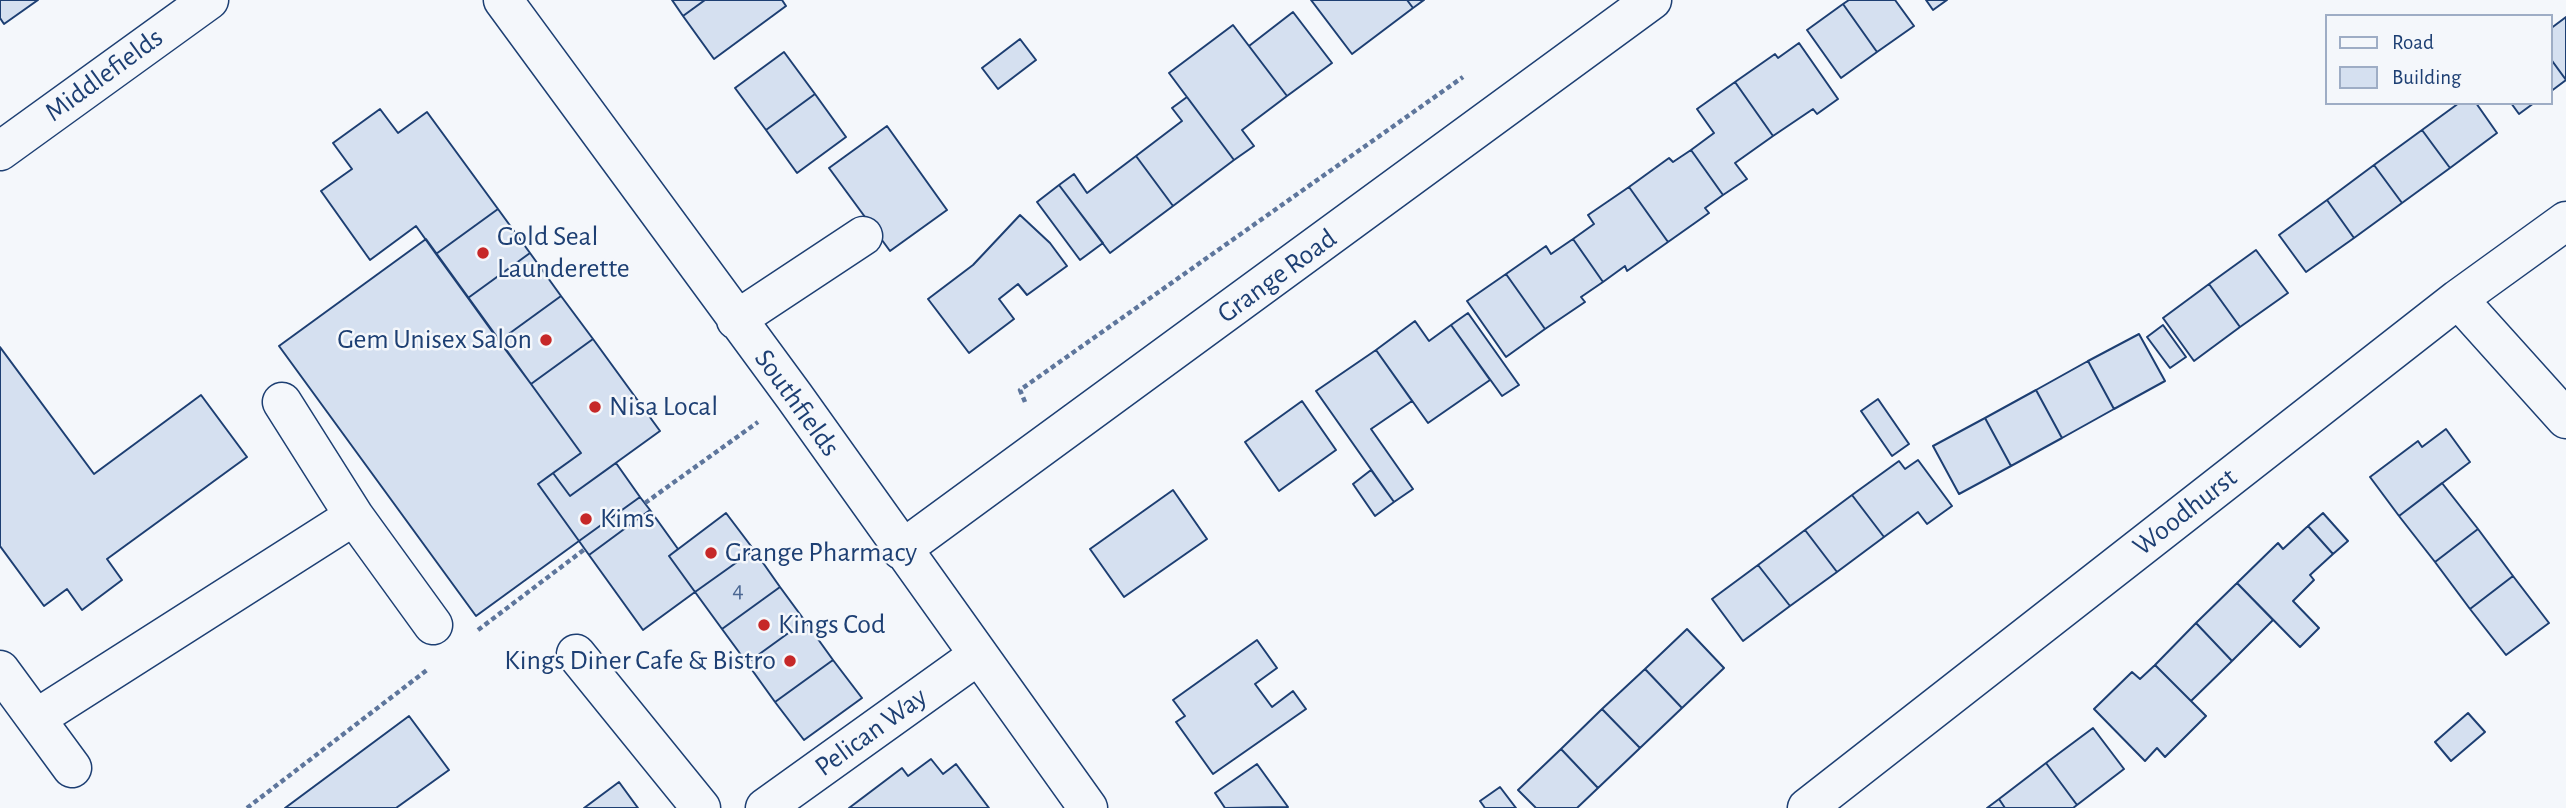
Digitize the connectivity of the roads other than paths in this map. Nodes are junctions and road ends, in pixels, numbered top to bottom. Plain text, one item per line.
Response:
1 (209, 0) edge
2 (503, 0) edge
3 (1652, 0) edge
4 (0, 151) edge
5 (2566, 221) edge
6 (863, 236) dead end
7 (2458, 299) junction
8 (736, 320) junction
9 (282, 402) dead end
10 (2566, 419) edge
11 (354, 516) junction
12 (901, 551) junction
13 (433, 625) dead end
14 (576, 653) dead end
15 (977, 656) junction
16 (0, 670) edge
17 (37, 718) junction
18 (72, 768) dead end
19 (701, 808) edge
20 (765, 808) edge
21 (1088, 808) edge
22 (1807, 808) edge

1 - 4 street, Middlefields
2 - 8 street, Southfields
3 - 12 street, Grange Road
5 - 7 street, Woodhurst
6 - 8 street
7 - 10 street
7 - 22 street, Woodhurst
8 - 12 street, Southfields
9 - 11 street
11 - 13 street
11 - 17 street
12 - 15 street, Southfields
14 - 19 street
15 - 20 street, Pelican Way
15 - 21 street, Southfields
16 - 17 street
17 - 18 street

